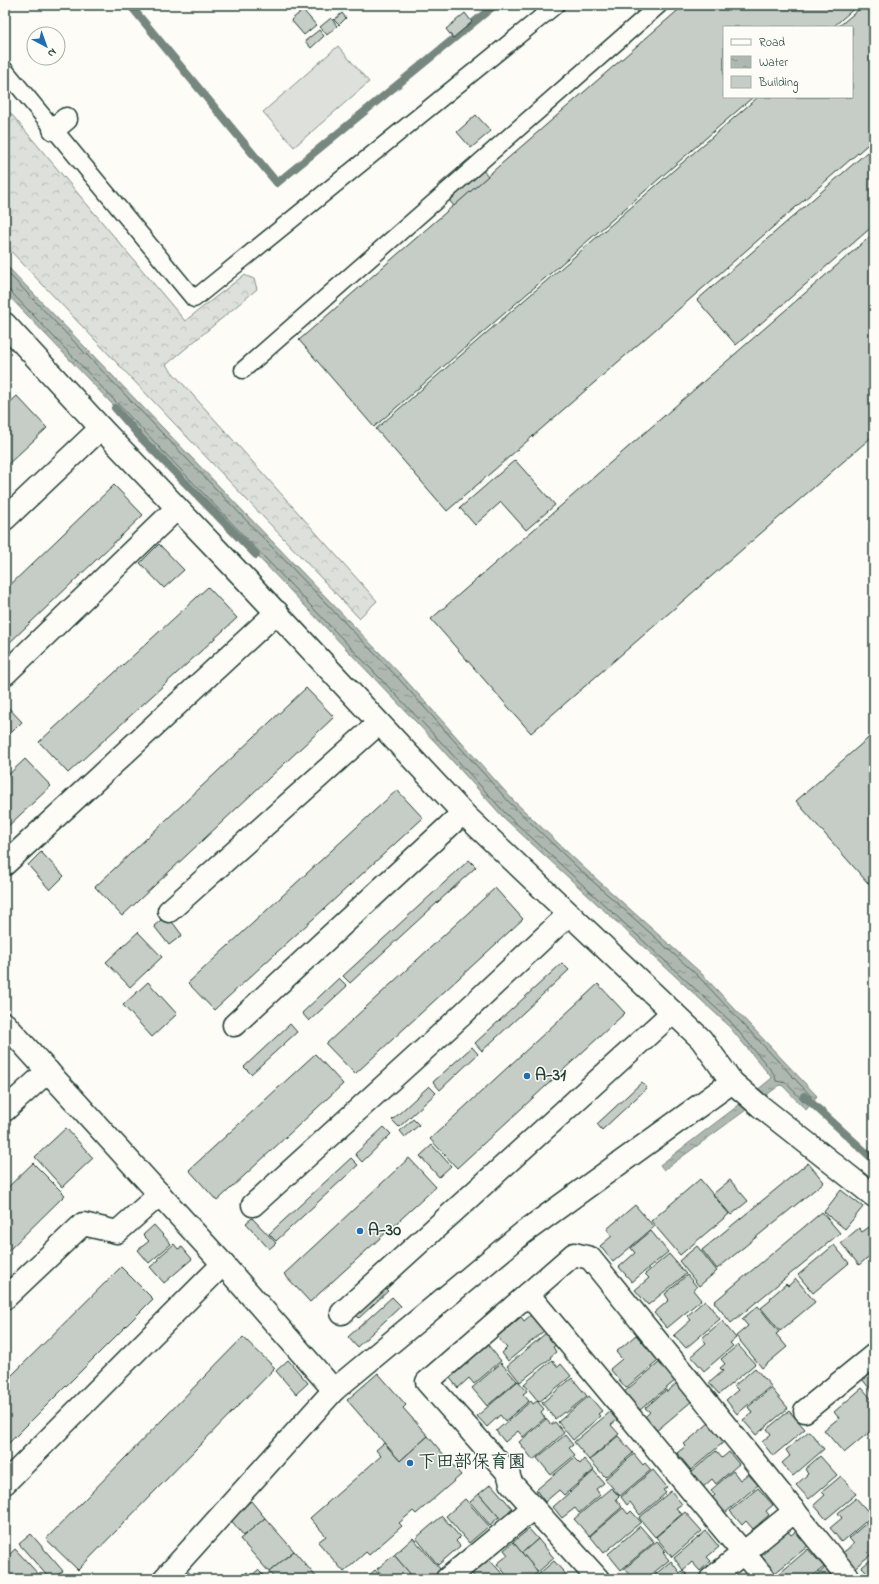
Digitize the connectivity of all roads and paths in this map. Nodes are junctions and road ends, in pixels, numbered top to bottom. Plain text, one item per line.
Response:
1 (556, 5) edge
2 (659, 5) edge
3 (5, 70) edge
4 (8, 332) edge
5 (242, 370) dead end
6 (101, 428) junction
7 (177, 508) junction
8 (5, 519) edge
9 (277, 612) junction
10 (5, 674) edge
11 (379, 723) junction
12 (463, 813) junction
13 (5, 864) edge
14 (169, 912) dead end
15 (569, 914) junction
16 (673, 1012) junction
17 (5, 1024) edge
18 (234, 1025) dead end
19 (48, 1071) junction
20 (746, 1094) junction
21 (5, 1110) edge
22 (160, 1194) junction
23 (874, 1196) edge
24 (253, 1205) dead end
25 (223, 1264) junction
26 (528, 1294) junction
27 (5, 1298) edge
28 (342, 1313) dead end
29 (874, 1355) edge
30 (334, 1390) junction
31 (805, 1411) dead end
32 (5, 1483) edge
33 (532, 1508) junction
34 (795, 1511) junction
35 (743, 1552) junction
36 (847, 1576) dead end
37 (164, 1579) edge
38 (447, 1579) edge
39 (598, 1579) edge
40 (711, 1579) edge
41 (765, 1579) edge

1 - 3 lane
2 - 5 lane
4 - 6 street
6 - 7 street
6 - 8 street
7 - 9 street
7 - 10 street
9 - 11 street
9 - 13 street
11 - 12 street
11 - 14 street
12 - 15 street
12 - 18 street
15 - 16 street
15 - 24 street
16 - 20 street
16 - 28 street
17 - 19 street
19 - 21 street
19 - 22 street
20 - 23 street
20 - 30 street
22 - 25 street
22 - 27 street
25 - 30 street
25 - 32 street
26 - 33 street
26 - 34 street
26 - 35 street
29 - 31 street
30 - 37 street
33 - 38 street
33 - 39 street
34 - 35 street
34 - 36 street
35 - 40 street
35 - 41 street

